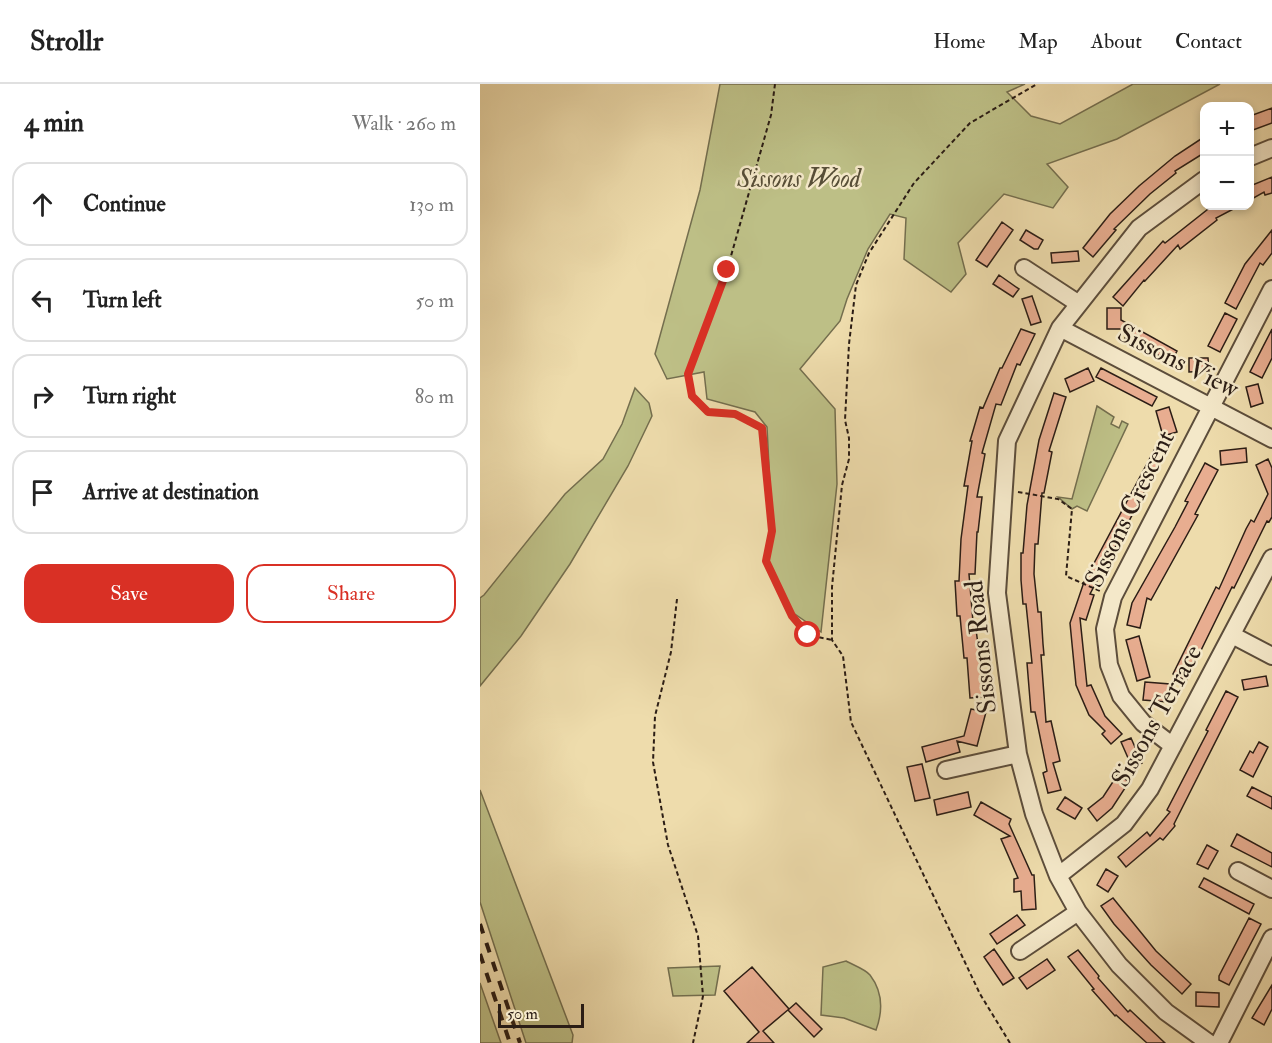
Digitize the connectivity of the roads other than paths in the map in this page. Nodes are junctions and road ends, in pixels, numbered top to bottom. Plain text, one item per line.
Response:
1 (1272, 148) edge
2 (1252, 156) edge
3 (1200, 183) edge
4 (1024, 268) dead end
5 (1272, 289) edge
6 (1079, 304) junction
7 (1060, 328) junction
8 (1210, 406) junction
9 (1272, 439) edge
10 (1272, 558) edge
11 (1232, 635) junction
12 (1272, 656) edge
13 (1173, 746) junction
14 (1018, 754) junction
15 (946, 770) dead end
16 (1238, 872) dead end
17 (1058, 876) junction
18 (1272, 889) edge
19 (1078, 912) junction
20 (1272, 938) edge
21 (1020, 951) dead end
22 (1209, 1043) edge
23 (1219, 1043) edge

1 - 2 street
3 - 6 street, Sissons Road
4 - 6 street
5 - 8 street, Sissons Crescent
6 - 7 street, Sissons Road
7 - 8 street, Sissons View
7 - 14 street, Sissons Road
8 - 9 street, Sissons View
8 - 13 street, Sissons Crescent
10 - 11 street, Sissons Terrace
11 - 12 street
11 - 13 street, Sissons Terrace
13 - 17 street, Sissons Terrace
14 - 15 street
14 - 17 street, Sissons Road
16 - 18 street
17 - 19 street, Sissons Road
19 - 21 street
19 - 22 street, Sissons Road
20 - 23 street

